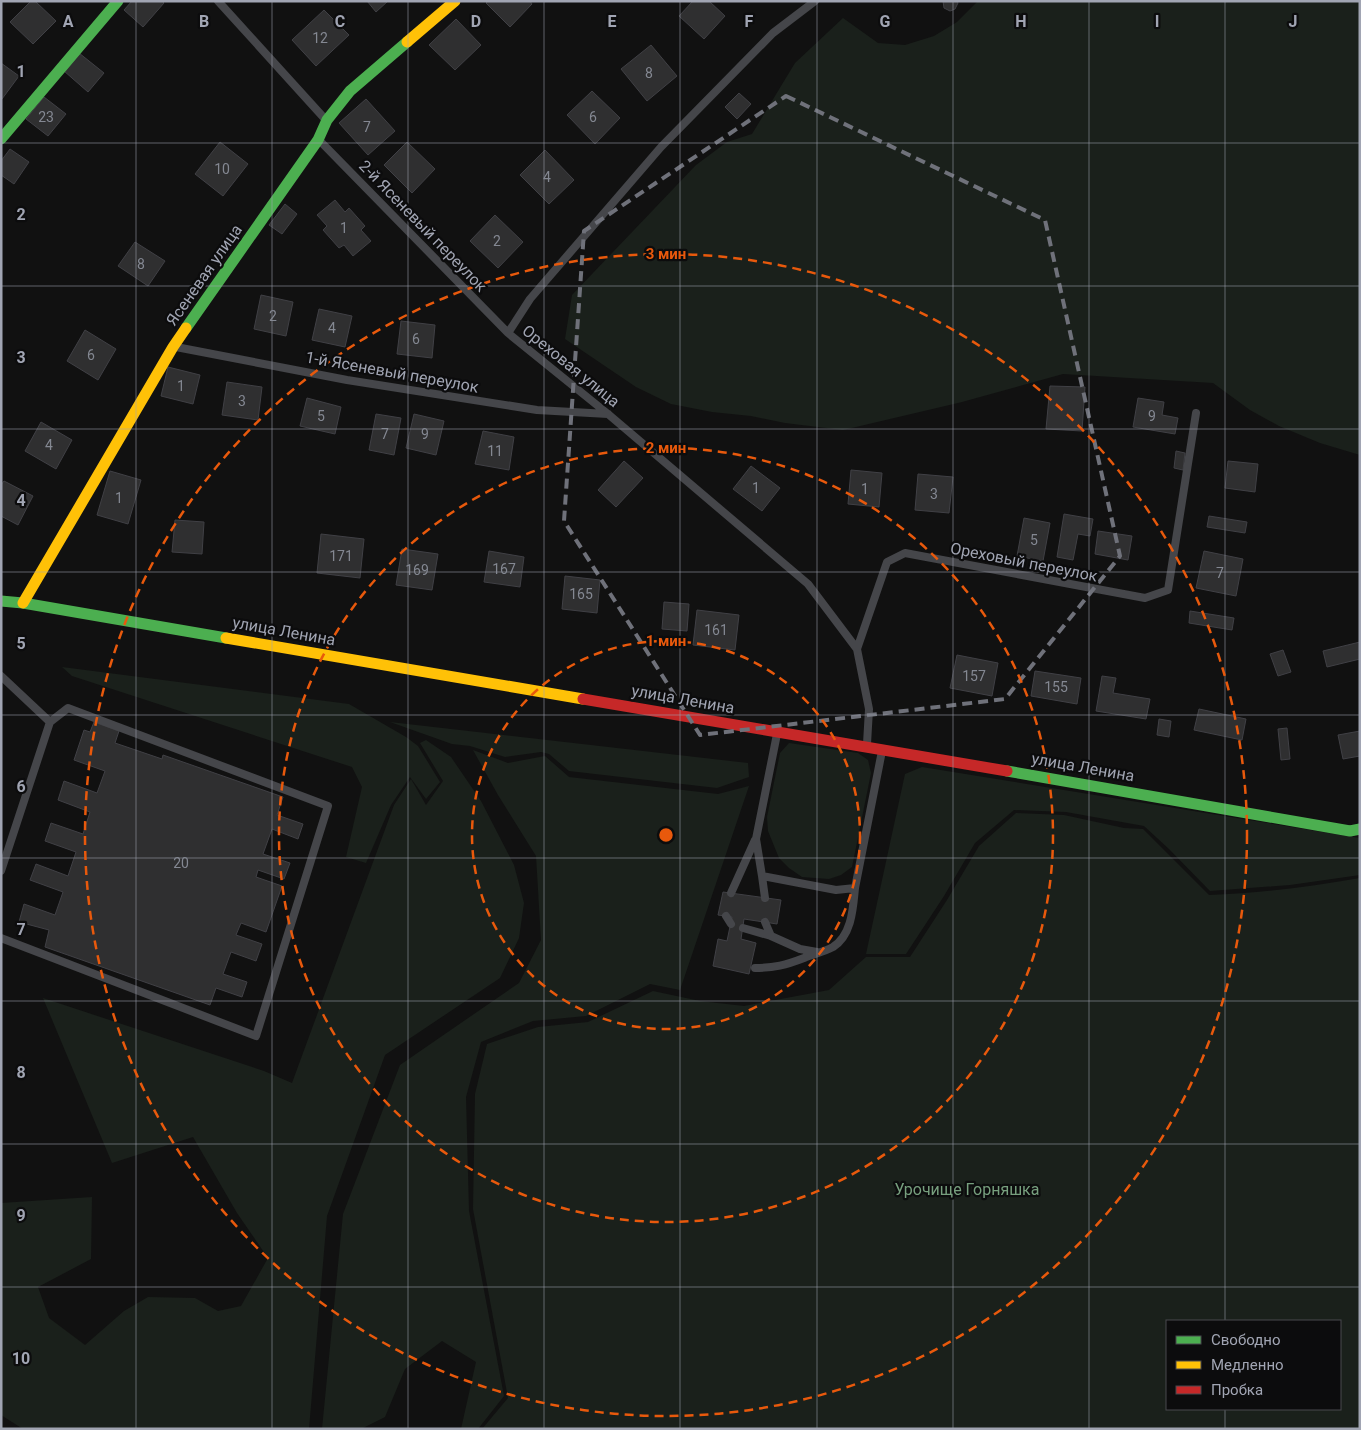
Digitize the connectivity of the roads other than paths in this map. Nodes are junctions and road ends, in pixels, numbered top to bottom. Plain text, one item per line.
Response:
1 (118, 1) edge
2 (218, 1) edge
3 (455, 1) edge
4 (812, 2) edge
5 (327, 120) junction
6 (1, 139) edge
7 (318, 140) junction
8 (508, 332) junction
9 (174, 347) junction
10 (1196, 413) dead end
11 (608, 414) junction
12 (1, 601) edge
13 (23, 603) junction
14 (858, 649) junction
15 (1, 676) edge
16 (50, 722) junction
17 (778, 732) junction
18 (867, 746) junction
19 (883, 748) junction
20 (1360, 829) edge
21 (756, 839) junction
22 (1, 871) edge
23 (762, 876) junction
24 (855, 888) junction
25 (731, 893) dead end
26 (765, 898) dead end
27 (726, 916) dead end
28 (765, 922) dead end
29 (731, 924) dead end
30 (743, 928) dead end
31 (771, 936) junction
32 (1, 938) edge
33 (819, 952) junction
34 (755, 968) dead end

1 - 6 main road
2 - 5 lane
3 - 5 main road, Ясеневая улица
4 - 8 lane, Ореховая улица
5 - 7 main road, Ясеневая улица
7 - 8 lane, 2-й Ясеневый переулок
7 - 9 main road, Ясеневая улица
8 - 11 lane, Ореховая улица
9 - 11 lane, 1-й Ясеневый переулок
9 - 13 main road, Ясеневая улица
10 - 14 lane, Ореховый переулок
11 - 14 lane, Ореховая улица
12 - 13 main road, улица Ленина
13 - 17 main road, улица Ленина
14 - 18 lane, Ореховый переулок
15 - 16 lane
16 - 22 lane
16 - 32 lane
17 - 18 main road, улица Ленина
17 - 21 lane
18 - 19 main road, улица Ленина
19 - 20 main road, улица Ленина
19 - 24 lane
21 - 23 lane
21 - 25 lane
23 - 24 lane
23 - 26 lane
24 - 33 lane
27 - 29 lane
28 - 31 lane
30 - 31 lane
31 - 33 lane
33 - 34 lane

